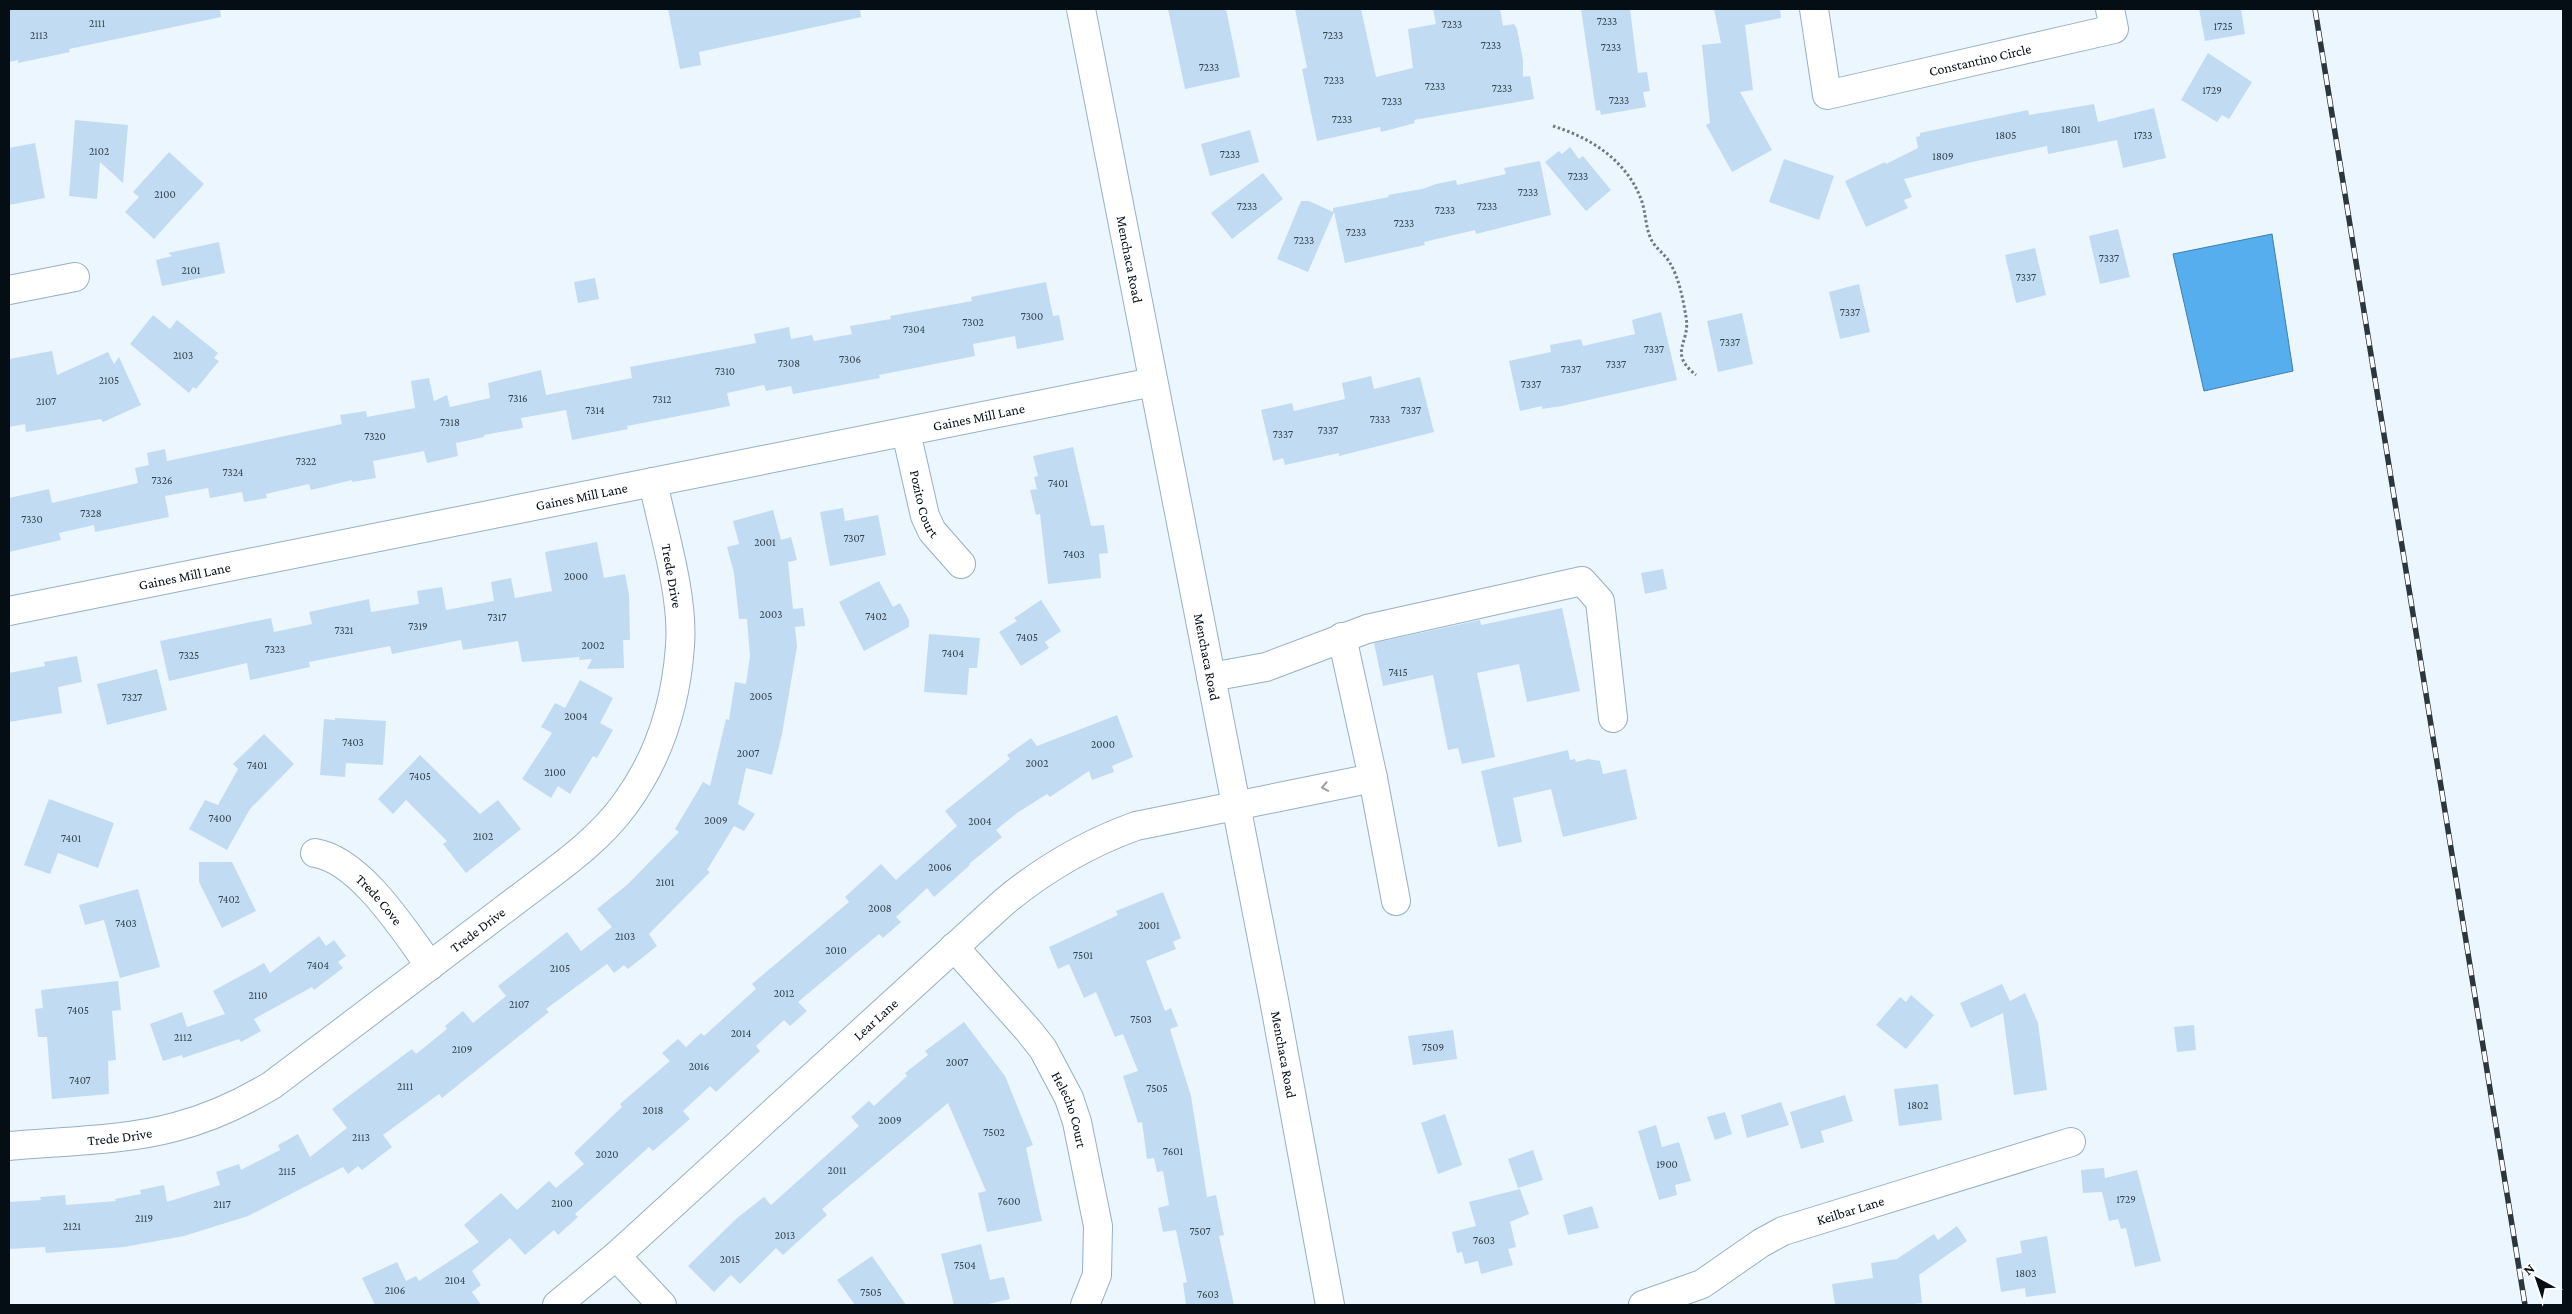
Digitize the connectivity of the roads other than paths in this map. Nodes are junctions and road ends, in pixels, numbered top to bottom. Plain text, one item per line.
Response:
1 (1081, 9) edge
2 (1814, 9) edge
3 (2110, 9) edge
4 (75, 277) dead end
5 (9, 290) edge
6 (1153, 382) junction
7 (906, 432) junction
8 (653, 482) junction
9 (960, 564) dead end
10 (9, 611) edge
11 (1342, 638) junction
12 (1210, 678) junction
13 (1613, 718) dead end
14 (1373, 778) junction
15 (1235, 805) junction
16 (315, 853) dead end
17 (1396, 901) dead end
18 (954, 947) junction
19 (430, 966) junction
20 (2071, 1142) dead end
21 (9, 1146) edge
22 (616, 1256) junction
23 (557, 1305) edge
24 (662, 1305) edge
25 (1085, 1305) edge
26 (1330, 1305) edge
27 (1643, 1305) edge

1 - 6 street, Menchaca Road
2 - 3 street, Constantino Circle
4 - 5 street
6 - 7 street, Gaines Mill Lane
6 - 12 street, Menchaca Road
7 - 8 street, Gaines Mill Lane
7 - 9 street, Pozito Court
8 - 10 street, Gaines Mill Lane
8 - 19 street, Trede Drive
11 - 12 street
11 - 13 street
11 - 14 street
12 - 15 street, Menchaca Road
14 -> 15 street, Lear Lane
14 - 17 street
15 - 18 street, Lear Lane
15 - 26 street, Menchaca Road
16 - 19 street, Trede Cove
18 - 22 street, Lear Lane
18 - 25 street, Helecho Court
19 - 21 street, Trede Drive
20 - 27 street, Keilbar Lane
22 - 23 street, Lear Lane
22 - 24 street

